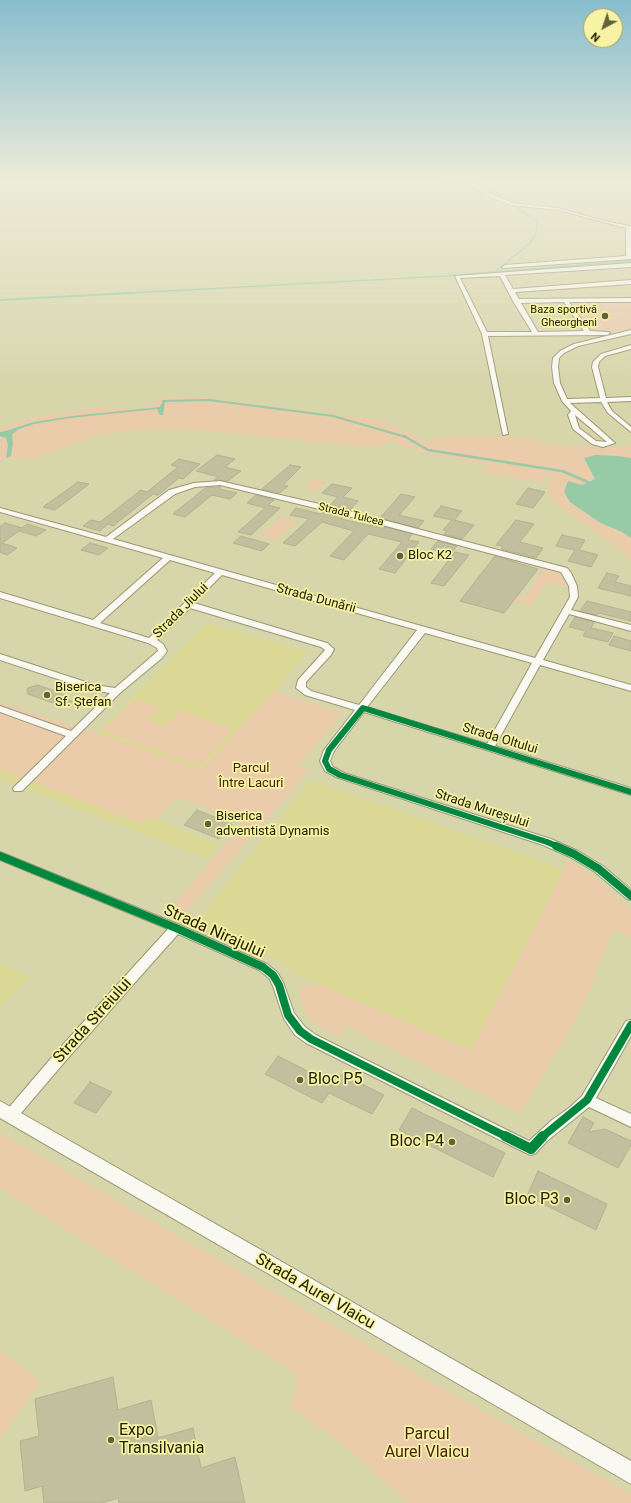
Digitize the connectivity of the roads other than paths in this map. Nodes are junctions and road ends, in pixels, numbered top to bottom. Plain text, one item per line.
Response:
1 (630, 256) edge
2 (631, 265) edge
3 (506, 267) dead end
4 (502, 275) junction
5 (631, 282) edge
6 (512, 291) junction
7 (566, 300) junction
8 (631, 300) edge
9 (516, 301) junction
10 (631, 332) edge
11 (588, 333) junction
12 (485, 334) junction
13 (536, 334) junction
14 (631, 348) edge
15 (631, 399) edge
16 (565, 400) junction
17 (603, 400) junction
18 (574, 411) junction
19 (631, 430) edge
20 (505, 434) dead end
21 (0, 510) edge
22 (107, 540) junction
23 (168, 558) junction
24 (220, 573) junction
25 (0, 595) edge
26 (187, 604) junction
27 (567, 611) junction
28 (94, 624) junction
29 (631, 628) edge
30 (423, 629) junction
31 (151, 641) junction
32 (0, 657) edge
33 (538, 662) junction
34 (631, 688) edge
35 (117, 691) junction
36 (363, 708) junction
37 (0, 709) edge
38 (72, 735) junction
39 (490, 747) junction
40 (18, 789) dead end
41 (631, 792) edge
42 (0, 856) edge
43 (631, 896) edge
44 (176, 928) junction
45 (631, 1025) edge
46 (587, 1100) junction
47 (5, 1112) edge
48 (631, 1121) edge
49 (631, 1474) edge

1 - 3 street
2 - 4 street
4 - 6 street
4 - 12 street
5 - 6 street
6 - 9 street
7 - 8 street
7 - 9 street
7 - 11 street
9 - 13 street
10 - 11 street
10 - 16 street
11 - 13 street
12 - 13 street
12 - 20 street
14 - 17 street
15 - 17 street
16 - 17 street
16 - 18 street
17 - 19 street
18 - 18 street
21 - 22 street, Strada Dunării
22 - 23 street, Strada Dunării
22 - 27 street, Strada Tulcea
23 - 24 street, Strada Dunării
23 - 28 street
24 - 26 street, Strada Jiului
24 - 30 street, Strada Dunării
25 - 28 street, Strada Jiului
26 - 31 street, Strada Jiului
26 - 36 street, Strada Oltului
27 - 29 street
27 - 33 street, Strada Tulcea
28 - 31 street, Strada Jiului
30 - 33 street, Strada Dunării
30 - 36 street
31 - 35 street
32 - 35 street
33 - 34 street, Strada Dunării
33 - 39 street, Strada Tulcea
35 - 38 street
36 - 39 street, Strada Oltului
36 - 43 street, Strada Mureșului
37 - 38 street
38 - 40 street
39 - 41 street, Strada Oltului
42 - 44 street, Strada Nirajului
44 - 46 street, Strada Nirajului
44 - 47 street, Strada Streiului
45 - 46 street
46 - 48 street
47 - 49 main road, Strada Aurel Vlaicu

